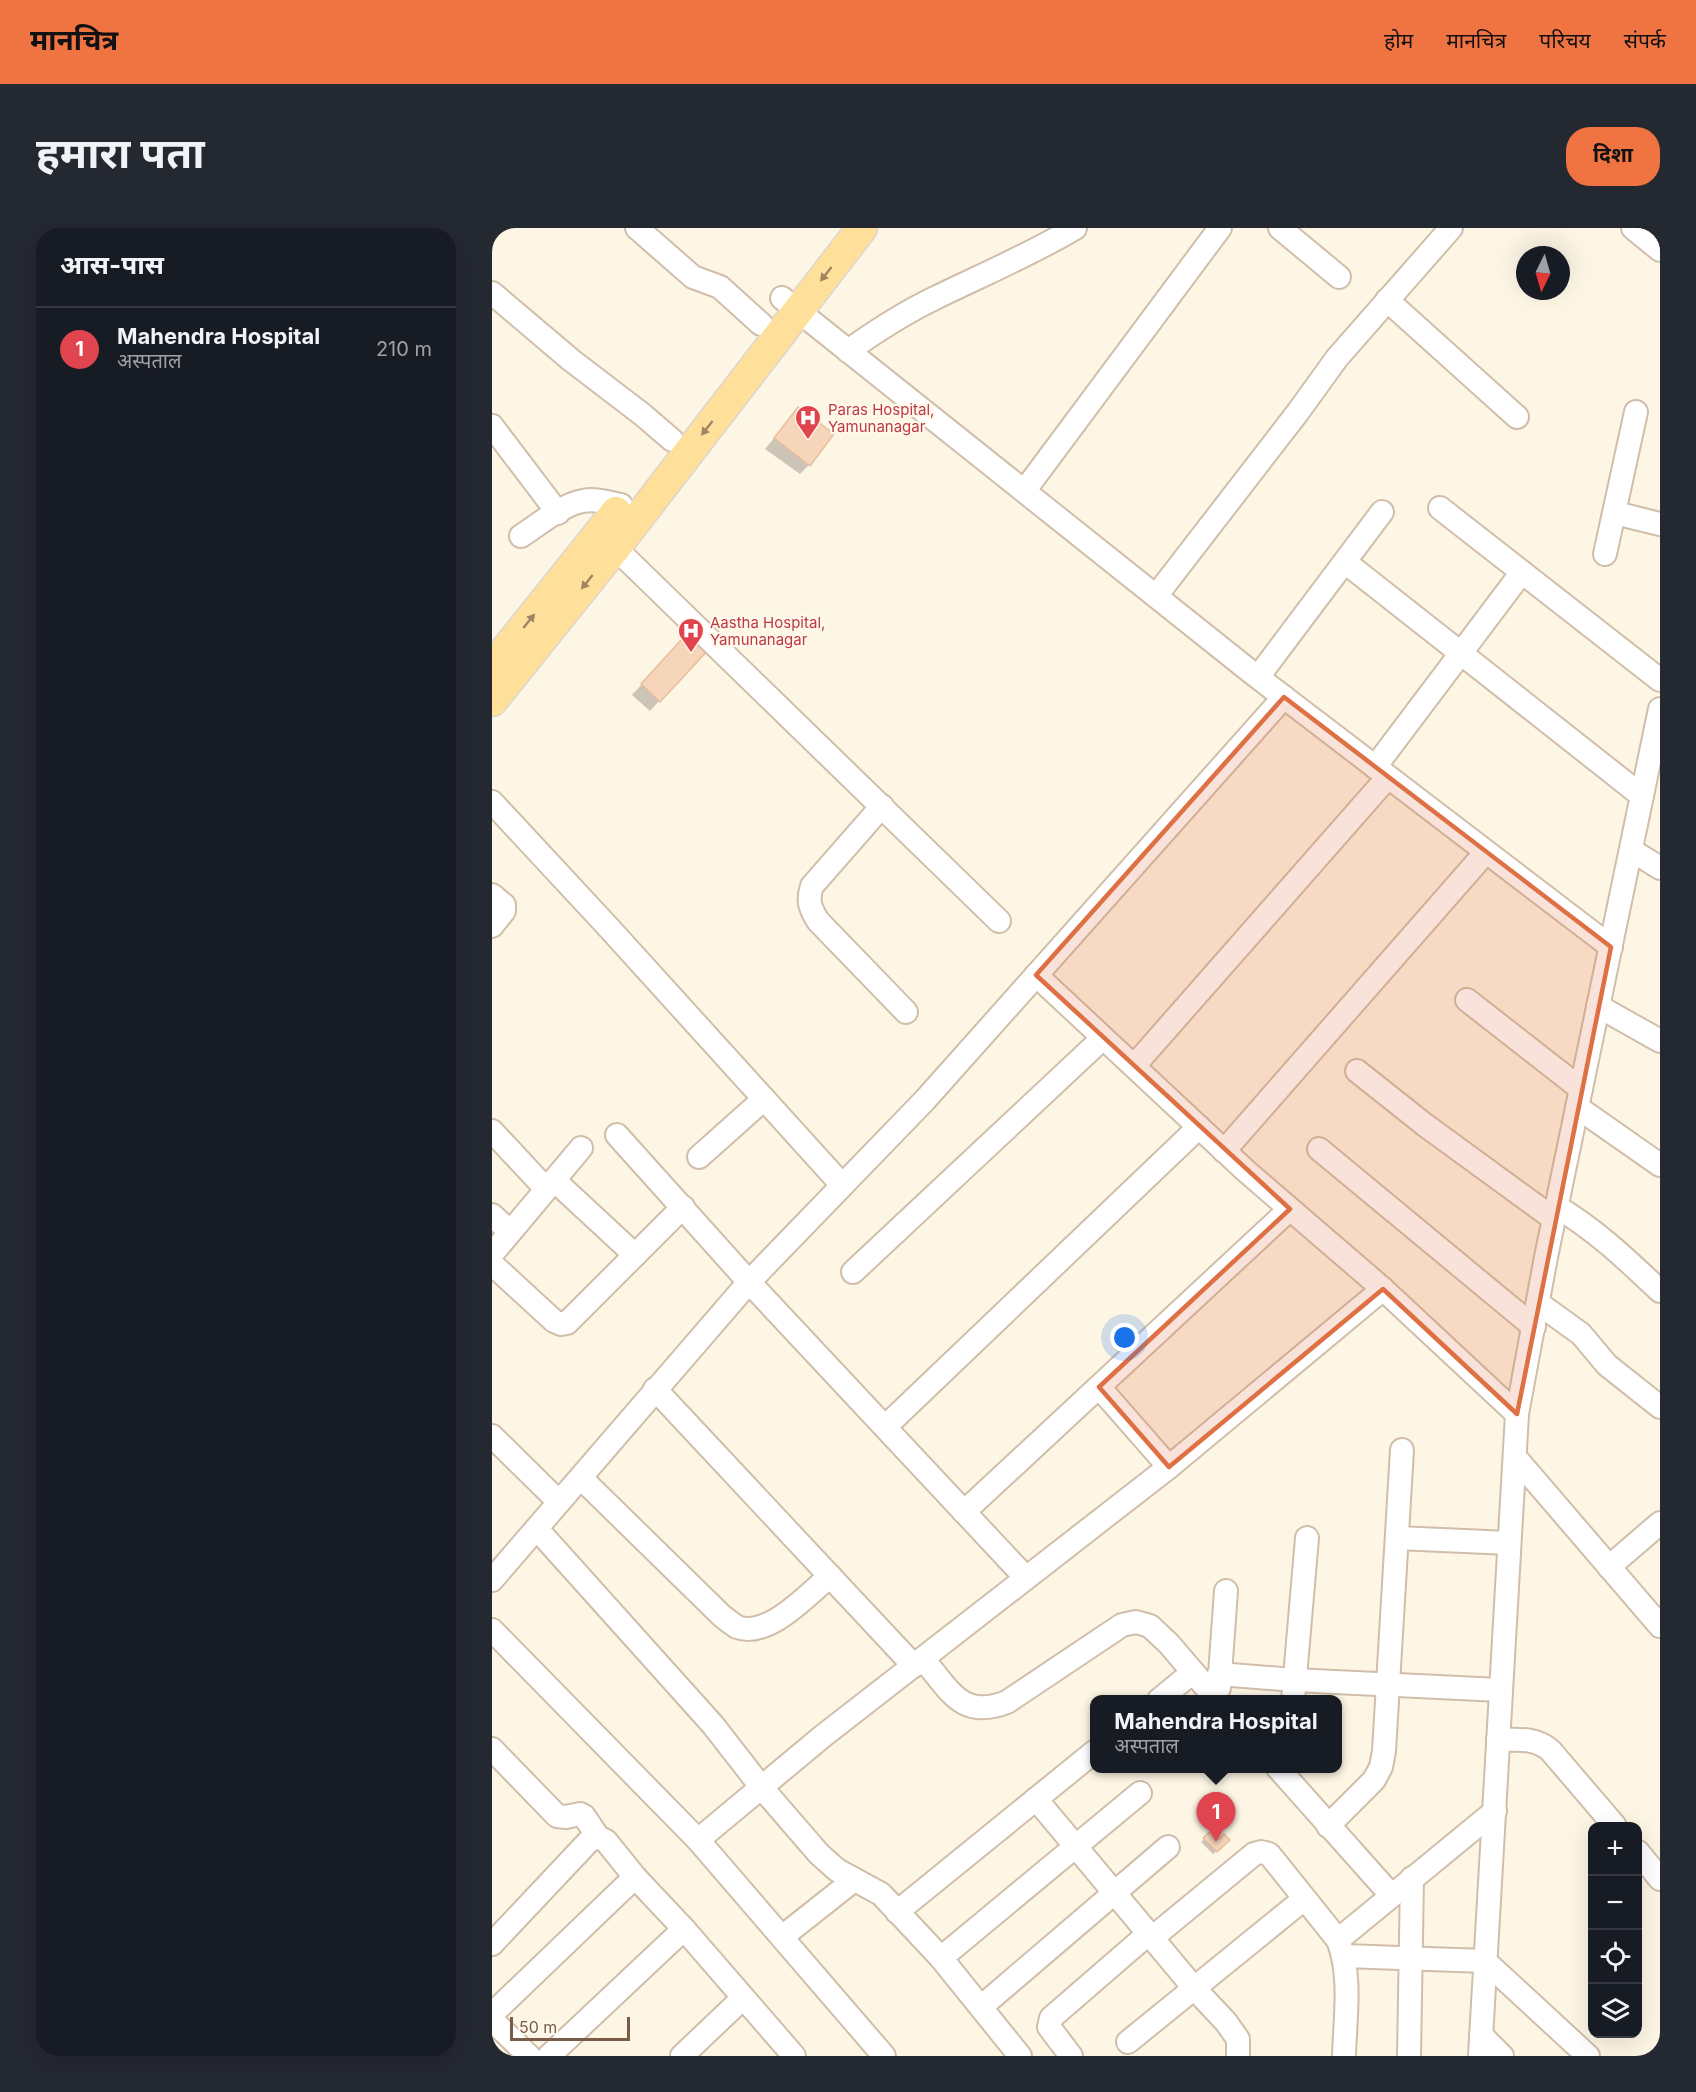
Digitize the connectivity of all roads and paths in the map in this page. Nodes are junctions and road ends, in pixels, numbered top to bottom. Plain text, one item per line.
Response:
1 (637, 228) edge
2 (836, 228) edge
3 (862, 228) edge
4 (1075, 228) edge
5 (1220, 228) edge
6 (1280, 228) edge
7 (1451, 228) edge
8 (1633, 228) edge
9 (1660, 250) edge
10 (1339, 277) dead end
11 (492, 293) edge
12 (1387, 300) junction
13 (790, 304) junction
14 (762, 324) junction
15 (848, 351) junction
16 (1636, 412) dead end
17 (1517, 417) dead end
18 (492, 426) edge
19 (672, 440) junction
20 (1025, 490) junction
21 (621, 506) junction
22 (1440, 508) dead end
23 (1382, 512) dead end
24 (558, 513) junction
25 (1615, 513) junction
26 (1660, 524) edge
27 (521, 536) dead end
28 (607, 540) junction
29 (1605, 554) dead end
30 (1345, 562) junction
31 (1522, 572) junction
32 (1156, 596) junction
33 (1461, 654) junction
34 (492, 667) edge
35 (1258, 677) junction
36 (1660, 680) edge
37 (1284, 697) junction
38 (492, 701) edge
39 (1659, 721) edge
40 (1381, 772) junction
41 (1642, 796) junction
42 (492, 802) edge
43 (882, 806) junction
44 (1631, 850) junction
45 (1486, 852) junction
46 (1660, 868) edge
47 (492, 895) edge
48 (999, 921) dead end
49 (492, 926) edge
50 (1611, 947) junction
51 (1036, 975) junction
52 (1467, 1000) dead end
53 (1598, 1006) junction
54 (906, 1012) dead end
55 (1103, 1038) junction
56 (1660, 1041) edge
57 (1134, 1066) junction
58 (1357, 1071) dead end
59 (1579, 1098) junction
60 (764, 1099) junction
61 (1199, 1127) junction
62 (492, 1131) edge
63 (618, 1135) dead end
64 (581, 1148) dead end
65 (1319, 1149) dead end
66 (1224, 1151) junction
67 (699, 1157) dead end
68 (1660, 1165) edge
69 (550, 1185) junction
70 (842, 1185) junction
71 (683, 1207) junction
72 (1290, 1209) junction
73 (1555, 1213) junction
74 (492, 1215) edge
75 (510, 1232) junction
76 (492, 1254) edge
77 (635, 1255) junction
78 (492, 1264) edge
79 (853, 1272) dead end
80 (749, 1282) junction
81 (1383, 1289) junction
82 (1660, 1291) edge
83 (1538, 1303) junction
84 (1534, 1327) junction
85 (1099, 1387) junction
86 (655, 1389) junction
87 (1660, 1407) edge
88 (1517, 1414) junction
89 (885, 1427) junction
90 (492, 1436) edge
91 (1402, 1450) dead end
92 (1515, 1457) junction
93 (1168, 1467) junction
94 (581, 1478) junction
95 (560, 1502) junction
96 (964, 1512) junction
97 (1660, 1522) edge
98 (537, 1529) junction
99 (1307, 1538) dead end
100 (1396, 1538) junction
101 (1509, 1543) junction
102 (1609, 1567) junction
103 (830, 1576) junction
104 (1026, 1578) junction
105 (492, 1580) edge
106 (1226, 1591) dead end
107 (1660, 1626) edge
108 (492, 1630) edge
109 (919, 1662) junction
110 (1193, 1672) junction
111 (1219, 1674) junction
112 (1388, 1684) junction
113 (1294, 1690) edge
114 (1500, 1690) junction
115 (1165, 1695) edge
116 (1214, 1695) edge
117 (1218, 1695) edge
118 (1498, 1740) junction
119 (492, 1749) edge
120 (1090, 1756) edge
121 (1285, 1773) edge
122 (762, 1788) junction
123 (1140, 1793) dead end
124 (1036, 1799) junction
125 (1494, 1811) junction
126 (1611, 1822) edge
127 (1328, 1826) junction
128 (598, 1837) junction
129 (698, 1840) junction
130 (1168, 1847) dead end
131 (1076, 1848) junction
132 (1642, 1857) edge
133 (635, 1877) junction
134 (1412, 1878) junction
135 (1660, 1879) edge
136 (854, 1880) junction
137 (1113, 1893) junction
138 (1391, 1895) junction
139 (1304, 1899) junction
140 (897, 1912) junction
141 (684, 1929) junction
142 (1150, 1936) junction
143 (782, 1937) junction
144 (492, 1944) edge
145 (1341, 1948) junction
146 (941, 1958) junction
147 (1410, 1958) junction
148 (1485, 1961) junction
149 (1194, 1988) junction
150 (743, 1998) junction
151 (981, 2007) junction
152 (492, 2014) edge
153 (492, 2020) edge
154 (1128, 2042) dead end
155 (1480, 2046) edge
156 (1059, 2052) edge
157 (529, 2056) edge
158 (549, 2056) edge
159 (682, 2056) edge
160 (794, 2056) edge
161 (885, 2056) edge
162 (1020, 2056) edge
163 (1238, 2056) edge
164 (1344, 2056) edge
165 (1409, 2056) edge
166 (1502, 2056) edge
167 (1588, 2056) edge

1 - 14 street
2 - 13 main road
3 -> 13 main road
4 - 15 street
5 - 20 street
6 - 10 street
7 - 12 street
8 - 9 street
11 - 19 street
12 - 17 street
12 - 32 street
13 - 14 main road
13 - 15 street
13 -> 28 main road
14 - 19 main road
15 - 20 street
16 - 25 street
18 - 24 street
19 - 21 main road
20 - 32 street
21 - 24 street
21 - 28 main road
22 - 31 street
23 - 30 street
24 - 27 street
25 - 26 street
25 - 29 street
34 -> 28 main road
28 -> 38 main road
28 - 43 street
30 - 33 street
30 - 35 street
31 - 33 street
31 - 36 street
32 - 35 street
33 - 40 street
33 - 41 street
35 - 37 street
37 - 40 street
37 - 51 street
39 - 41 street
40 - 45 street
40 - 57 street
41 - 44 street
42 - 60 street
43 - 48 street
43 - 54 street
44 - 46 street
44 - 50 street
45 - 50 street
45 - 66 street
47 - 49 street
50 - 53 street
51 - 55 street
51 - 70 street
52 - 59 street
53 - 56 street
53 - 59 street
55 - 57 street
55 - 79 street
57 - 61 street
58 - 73 street
59 - 68 street
59 - 73 street
60 - 67 street
60 - 70 street
61 - 66 street
61 - 89 street
62 - 69 street
63 - 71 street
64 - 69 street
65 - 84 street
66 - 72 street
69 - 75 street
69 - 77 street
70 - 80 street
71 - 77 street
71 - 80 street
72 - 81 street
72 - 85 street
73 - 82 street
73 - 83 street
74 - 75 street
75 - 76 street
77 - 78 street
80 - 86 street
80 - 89 street
81 - 88 street
81 - 93 street
83 - 84 street
83 - 87 street
84 - 88 street
85 - 93 street
85 - 96 street
86 - 94 street
86 - 103 street
88 - 92 street
89 - 96 street
90 - 95 street
91 - 100 street
92 - 101 street
92 - 102 street
93 - 104 street
94 - 95 street
94 - 103 street
95 - 98 street
96 - 104 street
97 - 102 street
98 - 105 street
98 - 122 street
99 - 113 street
100 - 101 street
100 - 112 street
101 - 114 street
102 - 107 street
103 - 109 street
104 - 109 street
106 - 111 street
108 - 129 street
109 - 110 street
109 - 122 street
110 - 115 street
110 - 116 street
111 - 113 street
111 - 117 street
112 - 113 street
112 - 114 street
112 - 127 street
114 - 118 street
118 - 125 street
118 - 126 street
119 - 128 street
120 - 124 street
121 - 127 street
122 - 129 street
122 - 136 street
123 - 131 street
124 - 131 street
124 - 140 street
125 - 134 street
125 - 148 street
127 - 138 street
128 - 133 street
128 - 144 street
129 - 143 street
130 - 137 street
131 - 137 street
131 - 146 street
132 - 135 street
133 - 141 street
133 - 152 street
134 - 138 street
134 - 147 street
136 - 140 street
136 - 143 street
137 - 142 street
137 - 151 street
138 - 145 street
139 - 142 street
139 - 145 street
139 - 149 street
140 - 146 street
141 - 150 street
141 - 158 street
142 - 149 street
142 - 156 street
143 - 161 street
145 - 147 street
145 - 164 street
146 - 151 street
147 - 148 street
147 - 165 street
148 - 155 street
148 - 167 street
149 - 154 street
149 - 163 street
150 - 159 street
150 - 160 street
151 - 162 street
153 - 157 street
155 - 166 street

